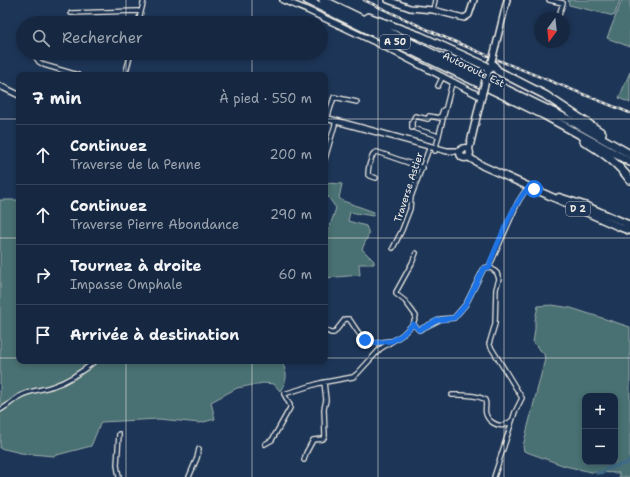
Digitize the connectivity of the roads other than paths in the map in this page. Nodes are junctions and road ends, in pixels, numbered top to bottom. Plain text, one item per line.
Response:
1 (144, 0) edge
2 (283, 0) edge
3 (307, 0) edge
4 (325, 0) edge
5 (388, 0) edge
6 (435, 0) edge
7 (474, 0) edge
8 (507, 0) edge
9 (549, 0) edge
10 (433, 10) junction
11 (141, 12) junction
12 (560, 12) edge
13 (72, 13) dead end
14 (140, 16) edge
15 (319, 16) edge
16 (328, 20) edge
17 (38, 60) edge
18 (129, 60) edge
19 (491, 61) junction
20 (477, 62) junction
21 (489, 70) junction
22 (68, 72) edge
23 (126, 72) edge
24 (443, 76) junction
25 (454, 82) junction
26 (0, 86) edge
27 (438, 86) dead end
28 (497, 92) junction
29 (16, 94) edge
30 (482, 95) junction
31 (357, 102) dead end
32 (445, 109) junction
33 (328, 113) edge
34 (328, 119) edge
35 (336, 121) junction
36 (439, 136) junction
37 (429, 148) junction
38 (328, 149) edge
39 (435, 149) junction
40 (461, 153) junction
41 (469, 153) junction
42 (630, 154) edge
43 (630, 162) edge
44 (423, 168) junction
45 (376, 178) dead end
46 (630, 180) edge
47 (528, 188) junction
48 (557, 197) junction
49 (615, 223) junction
50 (630, 225) edge
51 (630, 230) edge
52 (393, 248) dead end
53 (416, 253) dead end
54 (490, 267) junction
55 (413, 324) junction
56 (328, 332) edge
57 (392, 341) junction
58 (92, 364) edge
59 (324, 382) junction
60 (452, 395) dead end
61 (0, 410) edge
62 (512, 420) junction
63 (119, 434) dead end
64 (265, 444) dead end
65 (198, 449) dead end
66 (304, 460) dead end
67 (119, 477) edge
68 (189, 477) edge
69 (494, 477) edge

1 - 11 street
2 - 15 street
3 - 28 highway, Autoroute Est / A 50
4 - 20 highway
4 - 42 highway, Autoroute Est / A 50
5 - 10 street
6 - 10 street
7 - 10 street
8 - 19 street, bridge
9 - 12 street
11 - 13 street
11 - 14 street
16 - 24 street
17 - 22 street
18 - 23 street
19 - 20 highway
19 - 21 main road
19 - 42 highway
20 - 21 highway
21 - 30 main road, bridge
24 - 25 street
24 - 27 street
25 - 30 street
25 - 32 street
26 - 29 street
28 - 43 highway, Autoroute Est / A 50
28 - 46 highway
30 - 41 main road
31 - 33 street
32 - 36 street
32 - 36 street
34 - 35 street
35 - 37 street
35 - 38 street
36 - 39 street
37 - 39 street
37 - 44 street, Traverse Astier
39 - 40 street
40 - 41 main road
40 - 41 main road
41 - 47 main road, D 2
41 - 47 main road, D 2
44 - 45 street
44 - 52 street, Traverse Astier
47 - 48 main road, D 2
47 - 49 main road, D 2
47 - 54 street
48 - 49 main road
48 - 50 main road, D 2
49 - 51 main road, D 2
53 - 55 street
54 - 55 street
54 - 62 street
55 - 57 street
56 - 57 street
57 - 59 street
58 - 61 street
59 - 64 street
59 - 66 street
60 - 62 street
62 - 69 street
63 - 67 street
65 - 68 street

